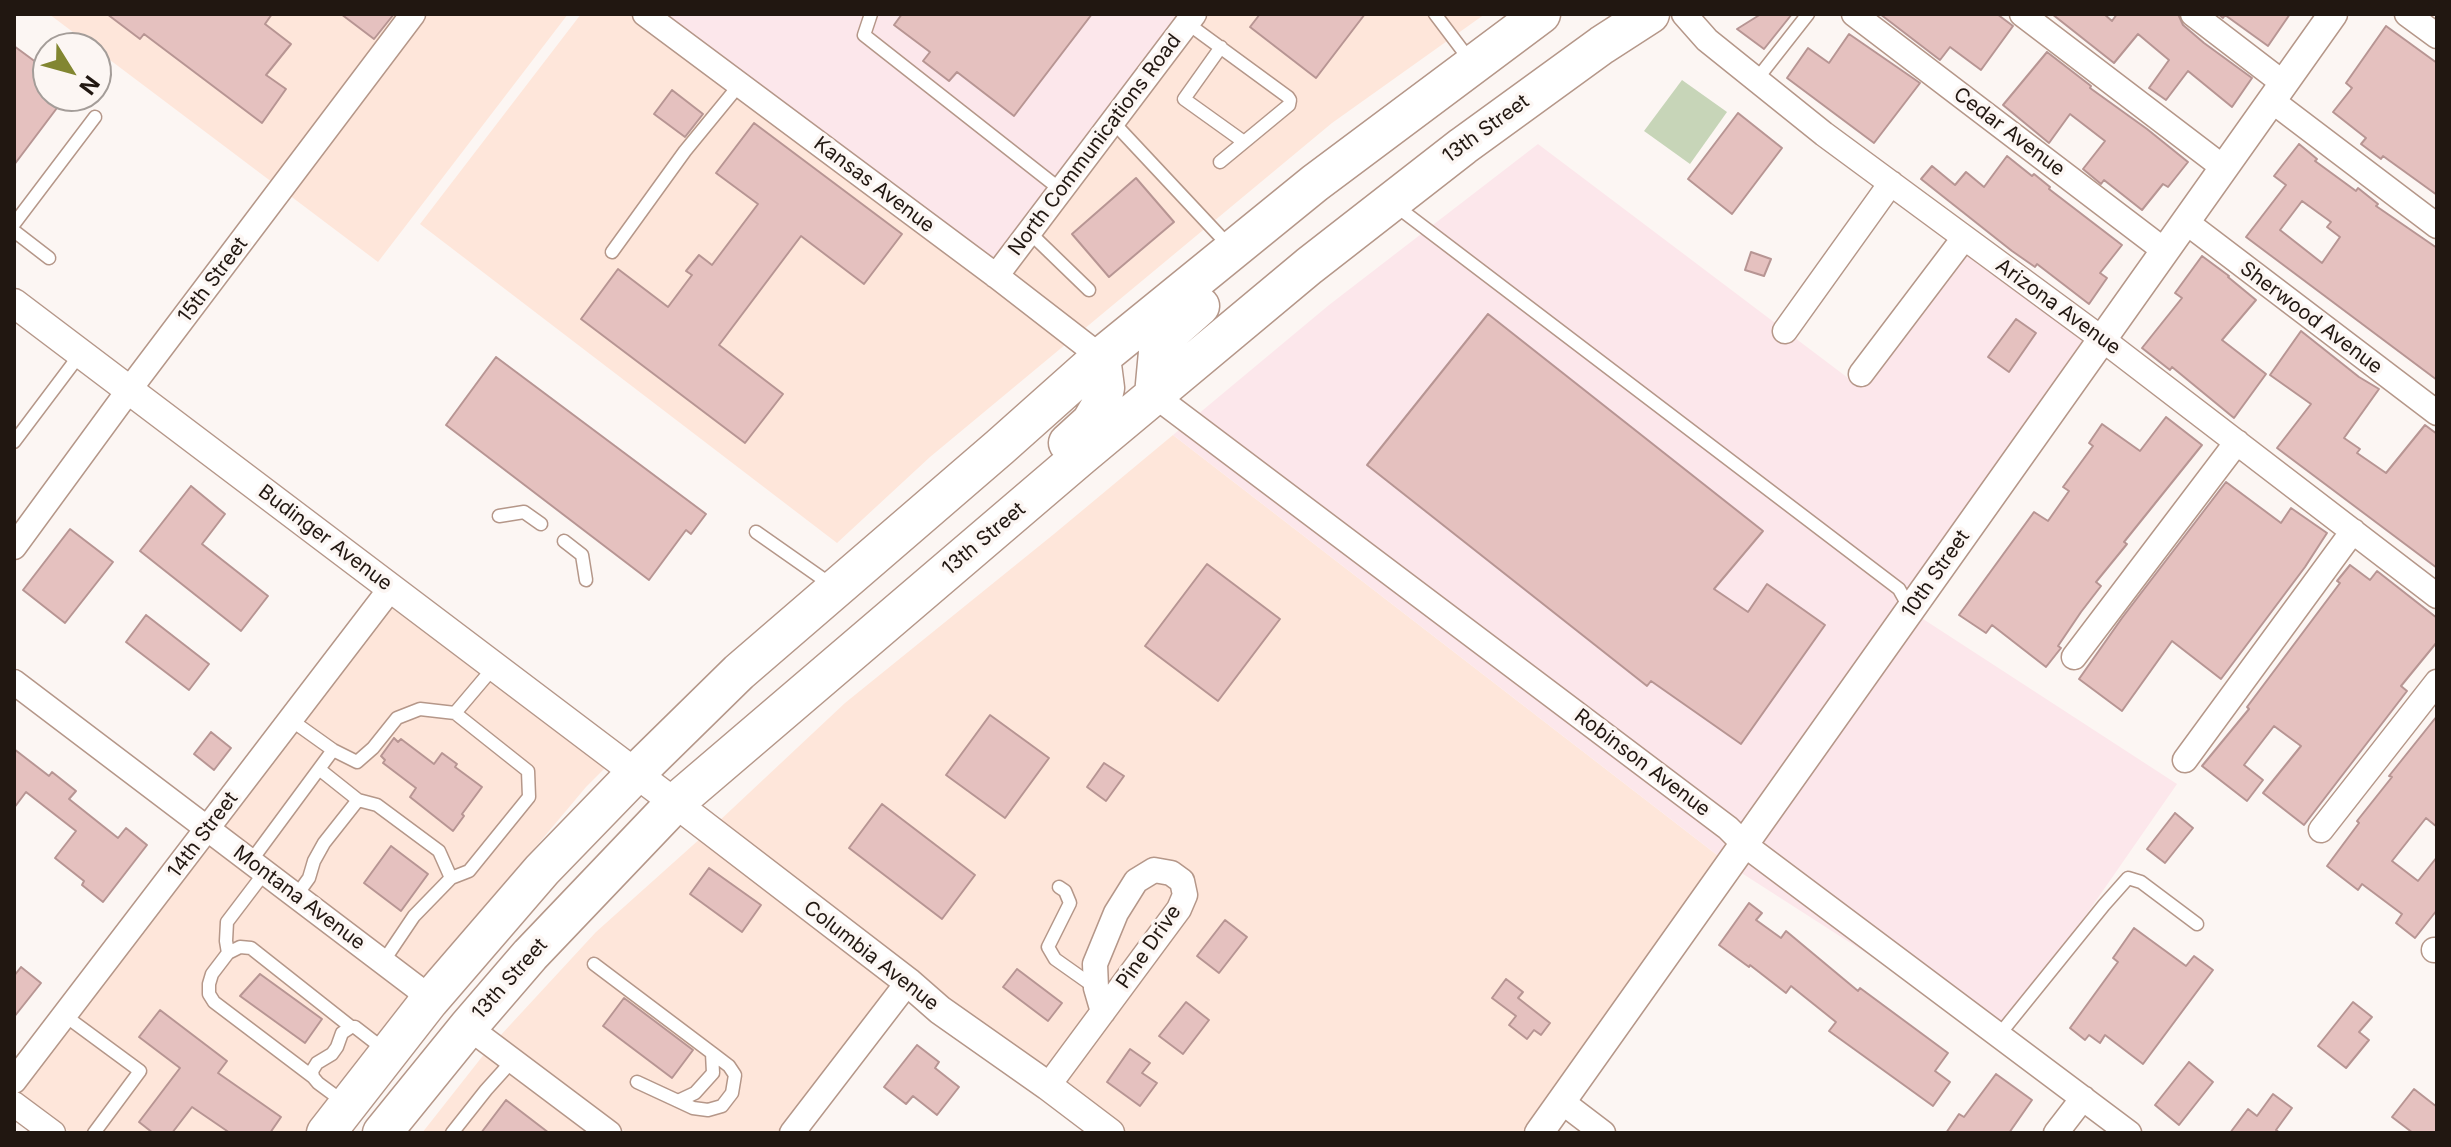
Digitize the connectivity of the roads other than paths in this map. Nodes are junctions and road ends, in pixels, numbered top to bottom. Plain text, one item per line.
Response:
1 (413, 14) edge
2 (645, 14) edge
3 (871, 14) edge
4 (1435, 14) edge
5 (1541, 14) edge
6 (1614, 14) edge
7 (1650, 14) edge
8 (1684, 14) edge
9 (1808, 14) edge
10 (1854, 14) edge
11 (2022, 14) edge
12 (2193, 14) edge
13 (2333, 14) edge
14 (2407, 14) edge
15 (1190, 18) edge
16 (2437, 36) edge
17 (1221, 47) junction
18 (1473, 64) junction
19 (1757, 79) junction
20 (740, 84) junction
21 (2277, 92) junction
22 (1431, 95) junction
23 (95, 117) dead end
24 (1113, 122) junction
25 (1244, 142) junction
26 (1465, 144) junction
27 (1220, 162) dead end
28 (2224, 168) junction
29 (1891, 183) junction
30 (1061, 190) junction
31 (1390, 202) junction
32 (2186, 222) junction
33 (14, 224) edge
34 (2437, 226) edge
35 (14, 231) edge
36 (1029, 232) junction
37 (1964, 238) junction
38 (1233, 251) junction
39 (2165, 251) junction
40 (612, 252) dead end
41 (49, 258) dead end
42 (996, 276) junction
43 (1089, 290) dead end
44 (14, 303) edge
45 (1785, 331) dead end
46 (2102, 339) junction
47 (81, 353) junction
48 (1101, 357) junction
49 (1861, 374) dead end
50 (129, 390) junction
51 (1154, 395) junction
52 (2437, 413) edge
53 (14, 442) edge
54 (2237, 442) junction
55 (499, 516) dead end
56 (541, 524) dead end
57 (2353, 531) junction
58 (756, 532) dead end
59 (983, 539) junction
60 (564, 541) dead end
61 (14, 547) edge
62 (586, 580) dead end
63 (835, 587) junction
64 (391, 588) junction
65 (2437, 596) edge
66 (1911, 610) junction
67 (2074, 657) dead end
68 (494, 667) junction
69 (14, 682) edge
70 (2437, 682) edge
71 (455, 713) junction
72 (291, 720) junction
73 (333, 750) junction
74 (2185, 760) dead end
75 (319, 769) junction
76 (635, 774) junction
77 (358, 800) junction
78 (675, 803) junction
79 (208, 828) junction
80 (2321, 830) dead end
81 (1745, 845) junction
82 (258, 866) junction
83 (451, 878) junction
84 (1059, 887) dead end
85 (296, 896) junction
86 (2197, 924) dead end
87 (483, 938) junction
88 (228, 953) junction
89 (383, 962) junction
90 (594, 964) dead end
91 (908, 982) junction
92 (1096, 988) junction
93 (429, 1001) junction
94 (1103, 1012) junction
95 (64, 1015) junction
96 (351, 1027) junction
97 (468, 1027) junction
98 (1999, 1035) junction
99 (389, 1053) junction
100 (712, 1053) junction
101 (513, 1060) junction
102 (313, 1077) junction
103 (14, 1081) edge
104 (637, 1082) dead end
105 (1048, 1086) junction
106 (2083, 1098) junction
107 (678, 1101) junction
108 (1561, 1101) junction
109 (14, 1104) edge
110 (397, 1118) edge
111 (337, 1119) edge
112 (53, 1133) edge
113 (94, 1133) edge
114 (452, 1133) edge
115 (609, 1133) edge
116 (792, 1133) edge
117 (1110, 1133) edge
118 (1539, 1133) edge
119 (1603, 1133) edge
120 (2056, 1133) edge
121 (2129, 1133) edge

1 - 50 street, 15th Street
2 - 20 street, Kansas Avenue
3 - 30 lane
4 - 18 lane
5 - 18 highway
6 - 26 highway
7 - 26 highway, 13th Street
8 - 19 street, Arizona Avenue
9 - 19 lane
10 - 39 street, Cedar Avenue
11 - 28 street
12 - 21 street
13 - 21 street, 10th Street
14 - 16 street
15 - 17 lane
15 - 24 street, North Communications Road
17 - 25 lane
17 - 25 lane
18 - 22 highway
19 - 29 street, Arizona Avenue
20 - 40 lane
20 - 42 street, Kansas Avenue
21 - 28 street, 10th Street
21 - 34 street
22 - 38 highway
22 - 51 highway
23 - 33 lane
24 - 30 street, North Communications Road
24 - 38 lane
25 - 27 lane
26 - 31 highway, 13th Street
28 - 32 street, 10th Street
29 - 37 street, Arizona Avenue
29 - 45 street
30 - 36 street, North Communications Road
31 - 51 highway, 13th Street
31 - 66 lane
32 - 39 street, 10th Street
32 - 52 street, Sherwood Avenue
35 - 41 lane
36 - 42 street, North Communications Road
36 - 43 lane
37 - 46 street, Arizona Avenue
37 - 49 street
38 - 48 highway
39 - 46 street, 10th Street
42 - 48 street, Kansas Avenue
44 - 47 street, Budinger Avenue
46 - 54 street, Arizona Avenue
46 - 66 street, 10th Street
47 - 50 street, Budinger Avenue
47 - 53 lane
48 - 59 highway
48 - 63 highway
50 - 61 street, 15th Street
50 - 64 street, Budinger Avenue
51 - 59 highway, 13th Street
51 - 81 street, Robinson Avenue
54 - 57 street, Arizona Avenue
54 - 67 street
55 - 56 lane
57 - 65 street, Arizona Avenue
57 - 74 street
58 - 63 lane
59 - 78 highway, 13th Street
60 - 62 lane
63 - 76 highway
64 - 68 street, Budinger Avenue
64 - 72 street, 14th Street
66 - 81 street, 10th Street
68 - 71 lane
68 - 76 street, Budinger Avenue
69 - 79 street, Montana Avenue
70 - 80 street
71 - 73 lane
71 - 83 lane
72 - 73 lane
72 - 79 street, 14th Street
73 - 75 lane
75 - 77 lane
75 - 82 lane
76 - 78 street, Columbia Avenue
76 - 87 highway
77 - 83 lane
77 - 85 lane
78 - 91 street, Columbia Avenue
78 - 97 highway, 13th Street
79 - 82 street, Montana Avenue
79 - 95 street, 14th Street
81 - 98 street, Robinson Avenue
81 - 108 street, 10th Street
82 - 85 street, Montana Avenue
82 - 88 lane
83 - 89 lane
84 - 92 lane
85 - 89 street, Montana Avenue
86 - 98 lane
87 - 93 highway
87 - 97 highway
88 - 96 lane
88 - 102 lane
89 - 93 street, Montana Avenue
90 - 100 lane
91 - 105 street, Columbia Avenue
91 - 116 street
92 - 94 street, Pine Drive
92 - 94 street, Pine Drive
93 - 99 highway
93 - 110 highway
94 - 105 street, Pine Drive
95 - 103 street, 14th Street
95 - 113 lane
96 - 99 lane
96 - 102 lane
97 - 101 street
97 - 110 highway, 13th Street
98 - 106 street, Robinson Avenue
99 - 111 highway
100 - 107 lane
100 - 107 lane
101 - 114 lane
101 - 115 street
102 - 111 lane
104 - 107 lane
105 - 117 street, Columbia Avenue
106 - 120 street
106 - 121 street, Robinson Avenue
108 - 118 street, 10th Street
108 - 119 street
109 - 112 street

